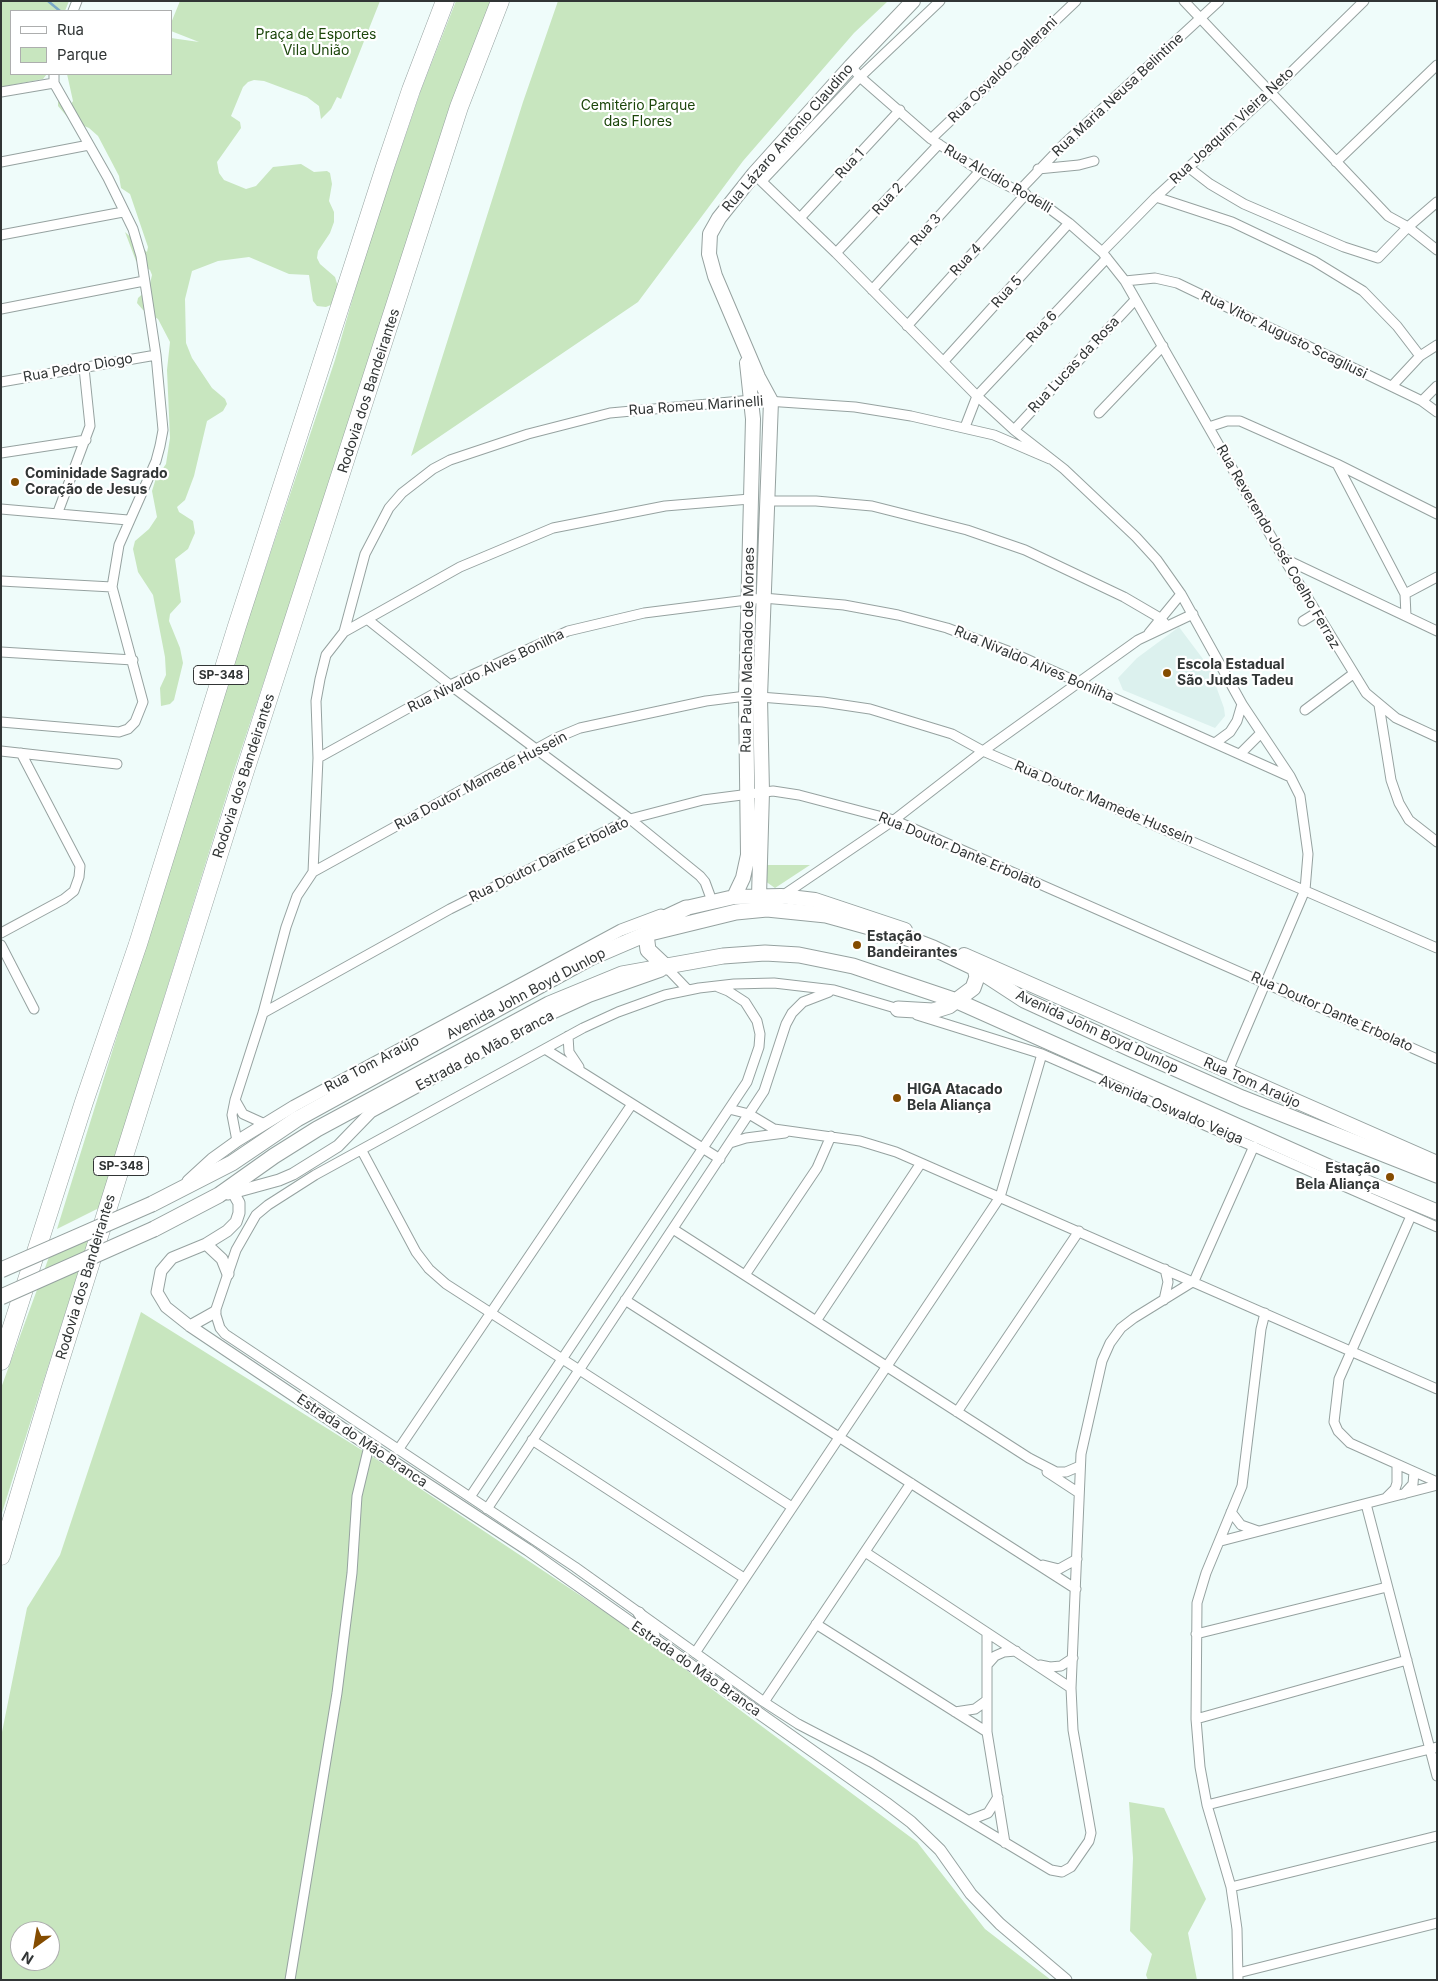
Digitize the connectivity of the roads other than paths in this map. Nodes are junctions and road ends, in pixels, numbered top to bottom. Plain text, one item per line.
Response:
1 (445, 1) edge
2 (500, 1) edge
3 (913, 1) edge
4 (940, 1) edge
5 (1076, 1) edge
6 (1184, 1) edge
7 (1219, 1) edge
8 (1364, 1) edge
9 (1201, 18) junction
10 (1437, 65) edge
11 (856, 71) junction
12 (54, 78) edge
13 (1272, 91) junction
14 (1, 92) edge
15 (900, 110) junction
16 (931, 139) junction
17 (89, 144) junction
18 (939, 144) junction
19 (1094, 161) dead end
20 (1, 162) edge
21 (1336, 162) junction
22 (1188, 167) junction
23 (1038, 169) junction
24 (980, 171) junction
25 (758, 177) junction
26 (1022, 193) junction
27 (1156, 197) junction
28 (1437, 202) edge
29 (123, 212) junction
30 (800, 218) junction
31 (1069, 222) junction
32 (1408, 227) junction
33 (1, 235) edge
34 (1437, 250) edge
35 (836, 253) junction
36 (1104, 255) junction
37 (144, 281) junction
38 (1125, 281) junction
39 (872, 290) junction
40 (1135, 300) junction
41 (1, 309) edge
42 (908, 326) junction
43 (1437, 345) edge
44 (1163, 346) junction
45 (746, 348) junction
46 (156, 354) junction
47 (1420, 356) junction
48 (944, 361) junction
49 (84, 368) junction
50 (1, 382) edge
51 (1392, 386) junction
52 (1437, 386) edge
53 (978, 396) junction
54 (752, 400) junction
55 (771, 401) junction
56 (1422, 401) junction
57 (1437, 412) edge
58 (1099, 413) dead end
59 (965, 427) junction
60 (1209, 427) junction
61 (1014, 430) junction
62 (994, 435) junction
63 (86, 440) junction
64 (1, 453) edge
65 (1050, 459) junction
66 (1337, 464) junction
67 (750, 499) junction
68 (768, 501) junction
69 (1, 509) edge
70 (58, 512) junction
71 (1437, 514) edge
72 (128, 520) junction
73 (1284, 559) junction
74 (1437, 577) edge
75 (1, 581) edge
76 (112, 587) junction
77 (1181, 594) junction
78 (1405, 594) junction
79 (748, 598) junction
80 (763, 598) junction
81 (1316, 613) junction
82 (1193, 614) junction
83 (1406, 616) junction
84 (1160, 618) junction
85 (367, 620) junction
86 (1303, 621) dead end
87 (1166, 625) junction
88 (1437, 631) edge
89 (344, 632) junction
90 (1148, 635) junction
91 (1, 652) edge
92 (133, 660) junction
93 (1353, 674) junction
94 (1079, 683) junction
95 (450, 685) junction
96 (746, 696) junction
97 (760, 697) junction
98 (1242, 704) junction
99 (1379, 705) junction
100 (1306, 710) dead end
101 (1, 722) edge
102 (1261, 733) junction
103 (1437, 737) edge
104 (1215, 742) junction
105 (536, 750) junction
106 (984, 750) junction
107 (1, 751) edge
108 (21, 753) junction
109 (1240, 754) junction
110 (318, 758) junction
111 (117, 764) dead end
112 (1290, 776) junction
113 (762, 792) junction
114 (746, 795) junction
115 (630, 819) junction
116 (894, 820) junction
117 (1437, 842) edge
118 (313, 872) junction
119 (1305, 890) junction
120 (759, 896) junction
121 (781, 896) junction
122 (734, 897) junction
123 (712, 901) junction
124 (686, 908) junction
125 (888, 928) junction
126 (1, 933) edge
127 (646, 934) junction
128 (1, 945) edge
129 (1437, 948) edge
130 (955, 954) junction
131 (666, 967) junction
132 (975, 968) junction
133 (1266, 982) junction
134 (713, 986) junction
135 (687, 990) junction
136 (834, 990) junction
137 (957, 1001) junction
138 (34, 1009) dead end
139 (898, 1009) junction
140 (262, 1013) junction
141 (568, 1036) junction
142 (545, 1049) junction
143 (1042, 1054) junction
144 (1437, 1059) edge
145 (582, 1071) junction
146 (1228, 1073) junction
147 (235, 1100) junction
148 (632, 1104) junction
149 (729, 1110) junction
150 (749, 1114) junction
151 (265, 1124) junction
152 (788, 1132) junction
153 (831, 1136) junction
154 (237, 1142) junction
155 (730, 1143) junction
156 (1254, 1146) junction
157 (702, 1148) junction
158 (362, 1151) junction
159 (720, 1158) junction
160 (921, 1163) junction
161 (1437, 1163) edge
162 (315, 1175) junction
163 (1437, 1175) edge
164 (279, 1180) junction
165 (178, 1191) junction
166 (226, 1194) junction
167 (1000, 1197) junction
168 (1437, 1212) edge
169 (1411, 1216) junction
170 (1437, 1228) edge
171 (673, 1229) junction
172 (1079, 1231) junction
173 (206, 1244) junction
174 (1165, 1269) junction
175 (1, 1270) edge
176 (228, 1274) junction
177 (745, 1275) junction
178 (1194, 1281) junction
179 (1, 1297) edge
180 (625, 1300) junction
181 (1164, 1300) junction
182 (215, 1312) junction
183 (490, 1313) junction
184 (1265, 1313) junction
185 (816, 1321) junction
186 (190, 1326) junction
187 (1351, 1351) junction
188 (563, 1359) junction
189 (1, 1361) edge
190 (886, 1367) junction
191 (580, 1370) junction
192 (1437, 1389) edge
193 (957, 1412) junction
194 (840, 1437) junction
195 (532, 1440) junction
196 (369, 1446) junction
197 (398, 1450) junction
198 (1029, 1458) junction
199 (1397, 1465) junction
200 (1080, 1466) junction
201 (1414, 1472) junction
202 (910, 1483) junction
203 (1437, 1484) edge
204 (1079, 1493) junction
205 (1404, 1495) junction
206 (470, 1497) junction
207 (1386, 1498) junction
208 (1366, 1504) junction
209 (792, 1507) junction
210 (488, 1508) junction
211 (1231, 1512) junction
212 (1259, 1531) junction
213 (1221, 1541) junction
214 (866, 1552) junction
215 (1, 1556) edge
216 (1029, 1559) junction
217 (1077, 1560) junction
218 (744, 1578) junction
219 (1387, 1587) junction
220 (1076, 1589) junction
221 (639, 1613) junction
222 (816, 1624) junction
223 (987, 1633) junction
224 (1196, 1634) junction
225 (663, 1646) junction
226 (1016, 1651) junction
227 (695, 1653) junction
228 (1073, 1658) junction
229 (1407, 1660) junction
230 (1035, 1664) junction
231 (987, 1666) junction
232 (1071, 1688) junction
233 (986, 1701) junction
234 (764, 1702) junction
235 (955, 1712) junction
236 (1196, 1719) junction
237 (987, 1732) junction
238 (1433, 1748) edge
239 (1437, 1776) edge
240 (998, 1797) junction
241 (1208, 1805) junction
242 (970, 1820) junction
243 (1437, 1836) edge
244 (1006, 1843) junction
245 (1231, 1887) junction
246 (1437, 1923) edge
247 (1238, 1976) edge
248 (290, 1980) edge
249 (1066, 1980) edge

1 - 189 highway, SP-348
2 - 215 highway, Rodovia dos Bandeirantes / SP-348
3 - 11 main road, Rua Lázaro Antônio Claudino
4 - 11 street
5 - 16 street, Rua Osvaldo Gallerani
6 - 9 street
7 - 9 street, Rua Maria Neusa Belintine
8 - 13 street, Rua Joaquim Vieira Neto
9 - 13 street
9 - 23 street, Rua Maria Neusa Belintine
10 - 21 street
11 - 15 street, Rua Alcídio Rodelli
11 - 25 main road, Rua Lázaro Antônio Claudino
12 - 14 street
12 - 17 street
13 - 21 street
13 - 22 street, Rua Joaquim Vieira Neto
15 - 16 street, Rua Alcídio Rodelli
15 - 30 street, Rua 1
16 - 18 street, Rua Alcídio Rodelli
17 - 20 street
17 - 29 street
18 - 24 street, Rua Alcídio Rodelli
18 - 35 street, Rua 2
19 - 23 street
21 - 32 street
22 - 27 street, Rua Joaquim Vieira Neto
22 - 32 street
23 - 26 street, Rua Maria Neusa Belintine
24 - 26 street, Rua Alcídio Rodelli
24 - 39 street, Rua 3
25 - 30 street, Rua Romeu Marinelli
25 - 45 main road, Rua Lázaro Antônio Claudino
26 - 31 street, Rua Alcídio Rodelli
26 - 42 street, Rua 4
27 - 36 street, Rua Joaquim Vieira Neto
27 - 47 street
28 - 32 street
29 - 33 street
29 - 37 street
30 - 35 street, Rua Romeu Marinelli
31 - 36 street, Rua Alcídio Rodelli
31 - 48 street, Rua 5
32 - 34 street
35 - 39 street, Rua Romeu Marinelli
36 - 38 street, Rua Reverendo José Coelho Ferraz
36 - 53 street, Rua 6
37 - 41 street
37 - 46 street
38 - 40 street, Rua Reverendo José Coelho Ferraz
38 - 51 street, Rua Vitor Augusto Scagliusi
39 - 42 street, Rua Romeu Marinelli
40 - 44 street, Rua Reverendo José Coelho Ferraz
40 - 61 street, Rua Lucas da Rosa
42 - 48 street, Rua Romeu Marinelli
43 - 47 street
44 - 58 street
44 - 60 street, Rua Reverendo José Coelho Ferraz
45 - 54 main road, Rua Lázaro Antônio Claudino
45 - 55 main road, Rua Lázaro Antônio Claudino
46 - 49 street, Rua Pedro Diogo
46 - 72 street
47 - 51 street
48 - 53 street, Rua Romeu Marinelli
49 - 50 street, Rua Pedro Diogo
49 - 63 street
51 - 56 street, Rua Vitor Augusto Scagliusi
52 - 56 street
53 - 59 street
53 - 61 street, Rua Romeu Marinelli
54 - 55 street, Rua Romeu Marinelli
54 - 67 main road, Rua Paulo Machado de Moraes
54 - 89 street, Rua Romeu Marinelli
55 - 59 street, Rua Romeu Marinelli
55 - 68 main road, Rua Paulo Machado de Moraes
56 - 57 street, Rua Vitor Augusto Scagliusi
59 - 62 street, Rua Romeu Marinelli
60 - 66 street
60 - 73 street, Rua Reverendo José Coelho Ferraz
61 - 62 street, Rua Romeu Marinelli
61 - 65 street, Rua Romeu Marinelli
62 - 65 street, Rua Romeu Marinelli
63 - 64 street
63 - 70 street
65 - 77 street, Rua Romeu Marinelli
66 - 71 street
66 - 78 street
67 - 79 main road, Rua Paulo Machado de Moraes
67 - 85 street
68 - 80 main road, Rua Paulo Machado de Moraes
68 - 84 street
69 - 70 street
70 - 72 street
72 - 76 street
73 - 81 street, Rua Reverendo José Coelho Ferraz
73 - 83 street
74 - 78 street
75 - 76 street
76 - 92 street
77 - 82 street, Rua Romeu Marinelli
77 - 84 street
78 - 83 street
79 - 80 street, Rua Nivaldo Alves Bonilha
79 - 95 street, Rua Nivaldo Alves Bonilha
79 - 96 main road, Rua Paulo Machado de Moraes
80 - 94 street, Rua Nivaldo Alves Bonilha
80 - 97 main road, Rua Paulo Machado de Moraes
81 - 86 street
81 - 93 street, Rua Reverendo José Coelho Ferraz
82 - 87 street
82 - 98 street, Rua Romeu Marinelli
83 - 88 street
84 - 87 street
84 - 90 street
85 - 89 street
85 - 95 street
87 - 90 street
89 - 110 street
90 - 94 street
91 - 92 street
92 - 101 street
93 - 99 street, Rua Reverendo José Coelho Ferraz
93 - 100 street
94 - 104 street, Rua Nivaldo Alves Bonilha
94 - 106 street
95 - 105 street
95 - 110 street, Rua Nivaldo Alves Bonilha
96 - 105 street, Rua Doutor Mamede Hussein
96 - 114 main road, Rua Paulo Machado de Moraes
97 - 106 street, Rua Doutor Mamede Hussein
97 - 113 main road, Rua Paulo Machado de Moraes
98 - 102 street, Rua Romeu Marinelli
98 - 104 street
99 - 103 street
99 - 117 street
102 - 109 street
102 - 112 street, Rua Romeu Marinelli
104 - 109 street, Rua Nivaldo Alves Bonilha
105 - 115 street
105 - 118 street, Rua Doutor Mamede Hussein
106 - 116 street
106 - 119 street, Rua Doutor Mamede Hussein
107 - 108 street
108 - 111 street
108 - 126 street
109 - 112 street, Rua Nivaldo Alves Bonilha
110 - 118 street
112 - 119 street, Rua Romeu Marinelli
113 - 114 street, Rua Doutor Dante Erbolato
113 - 116 street, Rua Doutor Dante Erbolato
113 - 120 main road, Rua Paulo Machado de Moraes
114 - 115 street, Rua Doutor Dante Erbolato
114 - 122 main road, Rua Paulo Machado de Moraes
115 - 123 street
115 - 140 street, Rua Doutor Dante Erbolato
116 - 121 street
116 - 133 street, Rua Doutor Dante Erbolato
118 - 140 street
119 - 129 street, Rua Doutor Mamede Hussein
119 - 133 street, Rua Romeu Marinelli
120 - 121 main road
120 - 122 main road
121 - 125 main road
122 - 123 main road
123 - 124 main road
124 - 127 main road
124 - 151 street, Rua Tom Araújo
125 - 127 main road, Avenida John Boyd Dunlop
125 - 130 main road, Avenida John Boyd Dunlop
127 - 131 main road
127 - 165 main road, Avenida John Boyd Dunlop
128 - 138 street
130 - 132 main road, Avenida John Boyd Dunlop
130 - 146 main road, Rua Tom Araújo
131 - 135 street
131 - 137 main road, Avenida John Boyd Dunlop
131 - 164 street, Estrada do Mão Branca
131 - 166 main road, Avenida John Boyd Dunlop
132 - 137 main road
132 - 163 main road, Avenida John Boyd Dunlop
133 - 144 street, Rua Doutor Dante Erbolato
133 - 146 street, Rua Romeu Marinelli
134 - 135 street, Avenida Oswaldo Veiga
134 - 136 street, Avenida Oswaldo Veiga
134 - 149 street
135 - 141 street, Avenida Oswaldo Veiga
136 - 139 street, Avenida Oswaldo Veiga
136 - 150 street
137 - 139 main road
137 - 168 main road, Avenida John Boyd Dunlop
139 - 143 street, Avenida Oswaldo Veiga
140 - 147 street
141 - 142 street, Avenida Oswaldo Veiga
141 - 145 street
142 - 145 street
142 - 158 street, Avenida Oswaldo Veiga
143 - 156 street, Avenida Oswaldo Veiga
143 - 167 street
145 - 148 street
146 - 161 main road, Rua Tom Araújo
147 - 151 street
147 - 154 street
148 - 157 street
148 - 183 street
149 - 150 street
149 - 157 street
150 - 152 street
150 - 155 street
151 - 154 street, Rua Tom Araújo
152 - 153 street
152 - 155 street
153 - 160 street
153 - 177 street
154 - 165 street, Rua Tom Araújo
155 - 159 street
156 - 169 street, Avenida Oswaldo Veiga
156 - 178 street
157 - 159 street
157 - 188 street
158 - 162 street, Avenida Oswaldo Veiga
158 - 183 street
159 - 171 street
160 - 167 street
160 - 185 street
162 - 164 street
162 - 176 street
164 - 166 street, Estrada do Mão Branca
165 - 175 main road, Avenida John Boyd Dunlop, bridge
166 - 173 street, Estrada do Mão Branca
166 - 179 main road, Avenida John Boyd Dunlop, bridge
167 - 172 street
167 - 190 street
169 - 170 street, Avenida Oswaldo Veiga
169 - 187 street
171 - 177 street
171 - 180 street
172 - 174 street
172 - 193 street
173 - 176 street
173 - 186 street, Estrada do Mão Branca
174 - 178 street
174 - 181 street
176 - 182 street
177 - 185 street
178 - 181 street
178 - 184 street
180 - 191 street
180 - 194 street
181 - 200 street
182 - 186 street
182 - 197 street
183 - 188 street
183 - 197 street
184 - 187 street
184 - 211 street
185 - 190 street
186 - 196 street, Estrada do Mão Branca
187 - 192 street
187 - 199 street
188 - 191 street
188 - 206 street
190 - 193 street
190 - 194 street
191 - 195 street
191 - 209 street
193 - 198 street
194 - 202 street
194 - 209 street
195 - 210 street
195 - 218 street
196 - 225 street, Estrada do Mão Branca
196 - 248 street
197 - 206 street
198 - 200 street
198 - 204 street
199 - 201 street
199 - 207 street
200 - 204 street
201 - 203 street
201 - 205 street
202 - 214 street
202 - 216 street
203 - 205 street
204 - 217 street
205 - 207 street
206 - 210 street
207 - 208 street
208 - 212 street
208 - 219 street
209 - 218 street
210 - 221 street
211 - 212 street
211 - 213 street
212 - 213 street
213 - 224 street
214 - 222 street
214 - 223 street
216 - 217 street
216 - 220 street
217 - 220 street
218 - 227 street
219 - 224 street
219 - 229 street
220 - 228 street
221 - 225 street
221 - 227 street
222 - 234 street
222 - 235 street
223 - 226 street
223 - 231 street
224 - 236 street
225 - 249 street, Estrada do Mão Branca
226 - 230 street
226 - 231 street
227 - 234 street
228 - 230 street
228 - 232 street
229 - 236 street
229 - 238 street
230 - 232 street
231 - 233 street
232 - 244 street
233 - 235 street
233 - 237 street
234 - 242 street
235 - 237 street
236 - 241 street
237 - 240 street
238 - 239 street
238 - 241 street
240 - 242 street
240 - 244 street
241 - 245 street
242 - 244 street
243 - 245 street
245 - 247 street
246 - 247 street

